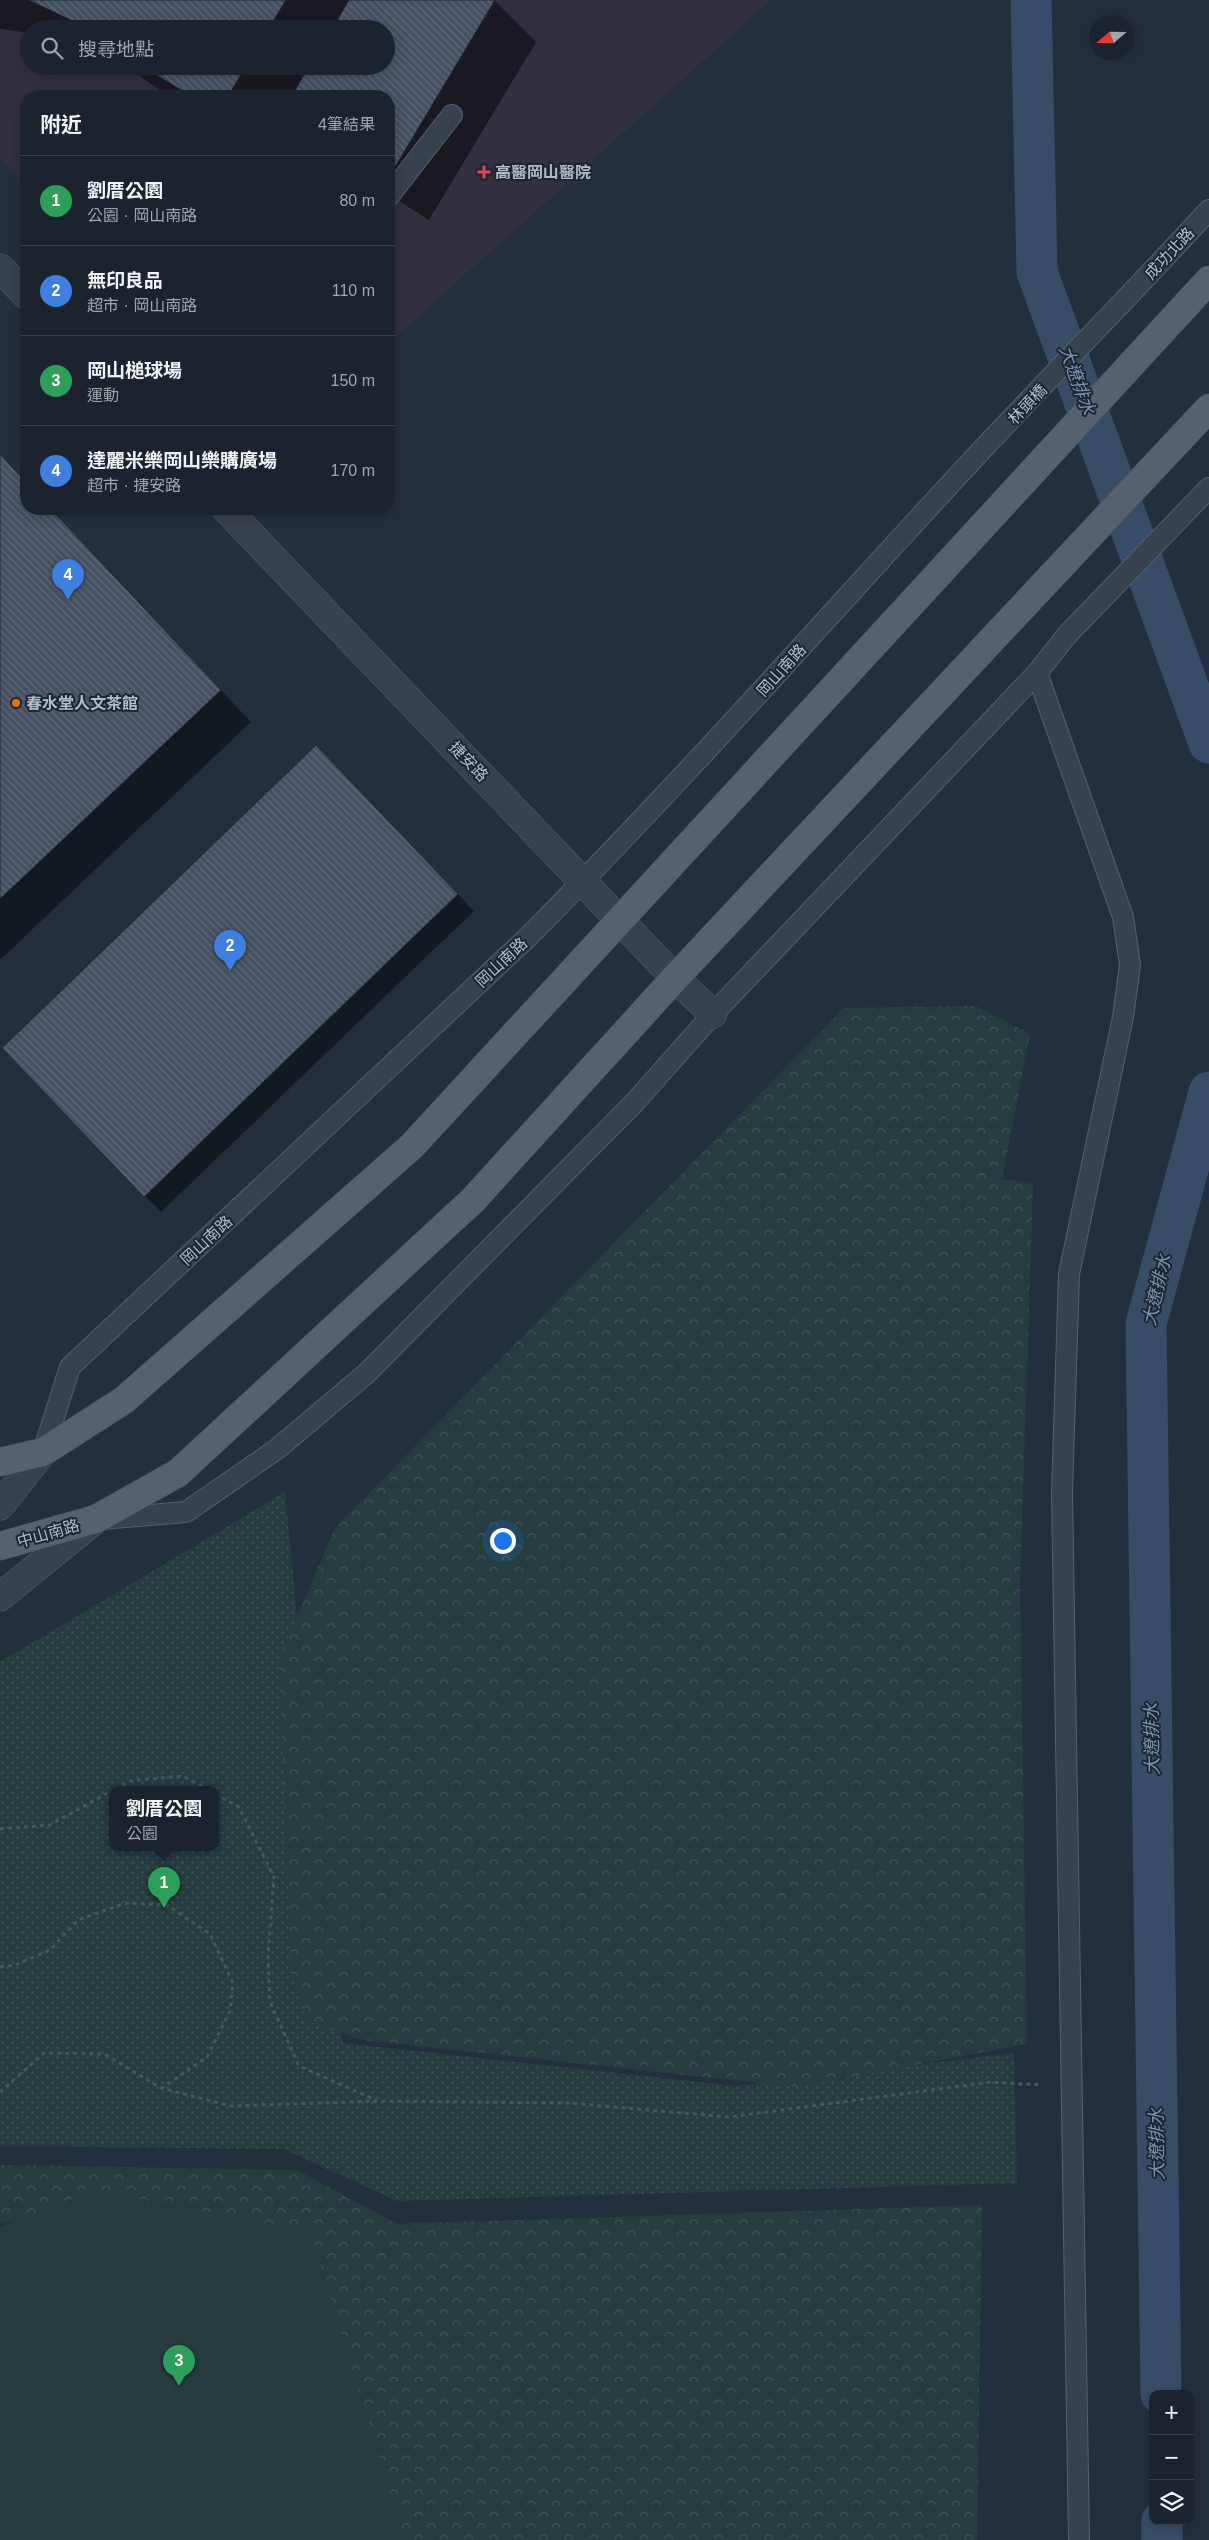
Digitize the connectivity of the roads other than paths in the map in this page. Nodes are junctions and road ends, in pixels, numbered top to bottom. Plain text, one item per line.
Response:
1 (452, 115) dead end
2 (395, 188) edge
3 (1209, 210) edge
4 (0, 268) edge
5 (1209, 280) edge
6 (20, 289) edge
7 (1129, 296) joint
8 (1209, 408) edge
9 (967, 467) joint
10 (1209, 488) edge
11 (232, 515) edge
12 (1037, 673) junction
13 (584, 881) junction
14 (621, 921) junction
15 (675, 978) junction
16 (713, 1014) junction
17 (43, 1452) junction
18 (0, 1462) edge
19 (0, 1506) edge
20 (96, 1519) junction
21 (0, 1546) edge
22 (0, 1597) edge
23 (1079, 2540) edge

1 - 2 lane
3 - 7 lane, 成功北路
4 - 6 street
5 - 14 main road, 岡山南路
7 - 9 lane, 林頭橋
8 - 15 main road
9 - 13 lane, 岡山南路
10 - 12 lane
11 - 13 street, 捷安路
12 - 16 lane
12 - 23 lane
13 - 14 street, 捷安路
13 - 17 lane, 岡山南路
14 - 15 street, 捷安路
14 - 17 main road, 岡山南路
15 - 16 street, 捷安路
15 - 20 main road
16 - 20 lane
17 - 18 main road
17 - 19 street, 岡山南路
20 - 21 main road, 中山南路
20 - 22 street

